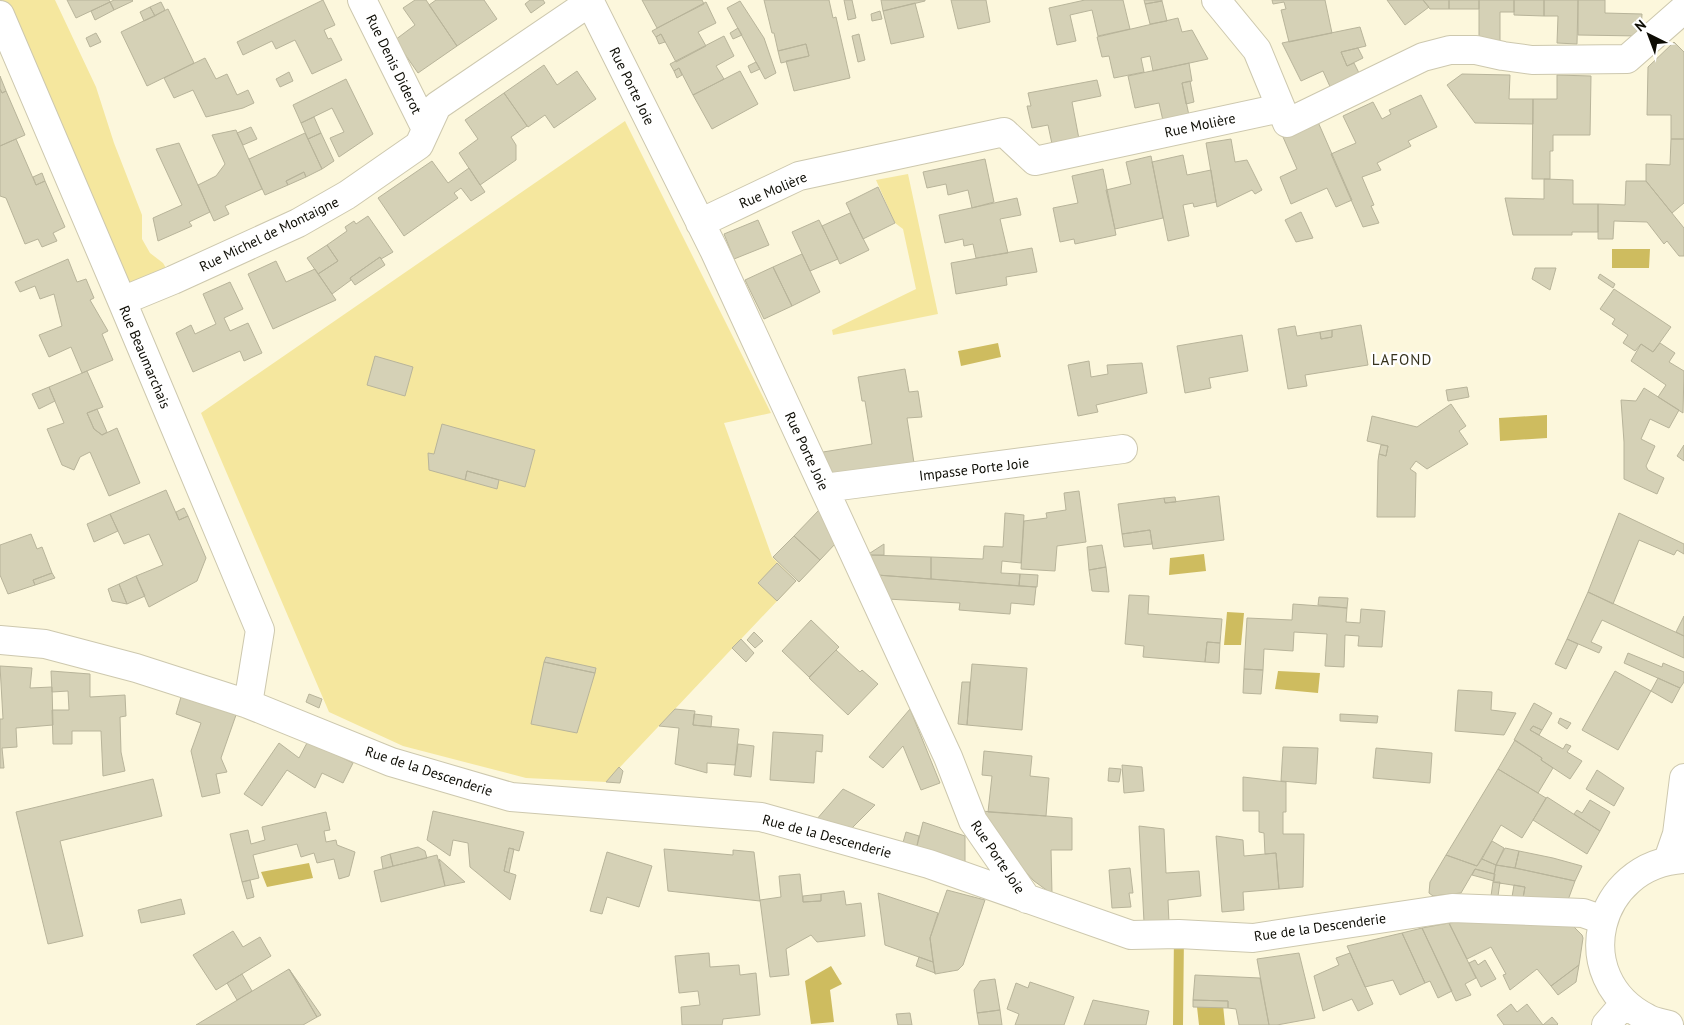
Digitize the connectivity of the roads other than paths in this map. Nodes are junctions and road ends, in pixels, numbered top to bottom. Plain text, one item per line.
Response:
1 (362, 0) edge
2 (1216, 0) edge
3 (589, 1) edge
4 (1684, 10) edge
5 (0, 15) edge
6 (1281, 108) junction
7 (426, 129) junction
8 (700, 223) junction
9 (122, 301) junction
10 (1123, 449) dead end
11 (824, 488) junction
12 (0, 640) edge
13 (248, 704) junction
14 (1684, 778) edge
15 (1676, 859) edge
16 (1027, 899) junction
17 (1603, 920) junction
18 (1626, 1003) junction
19 (1606, 1025) edge
20 (1669, 1025) edge

1 - 7 street, Rue Denis Diderot
2 - 6 street
3 - 7 street, Rue Michel de Montaigne
3 - 8 street, Rue Porte Joie
4 - 6 street
5 - 9 street, Rue Beaumarchais
6 - 8 street, Rue Molière
7 - 9 street, Rue Michel de Montaigne
8 - 11 street, Rue Porte Joie
9 - 13 street, Rue Beaumarchais
10 - 11 street, Impasse Porte Joie
11 - 16 street, Rue Porte Joie
12 - 13 street, Rue de la Descenderie
13 - 16 street, Rue de la Descenderie
14 - 15 street
15 - 17 street
16 - 17 street, Rue de la Descenderie
17 - 18 street
18 - 19 street
18 - 20 street

